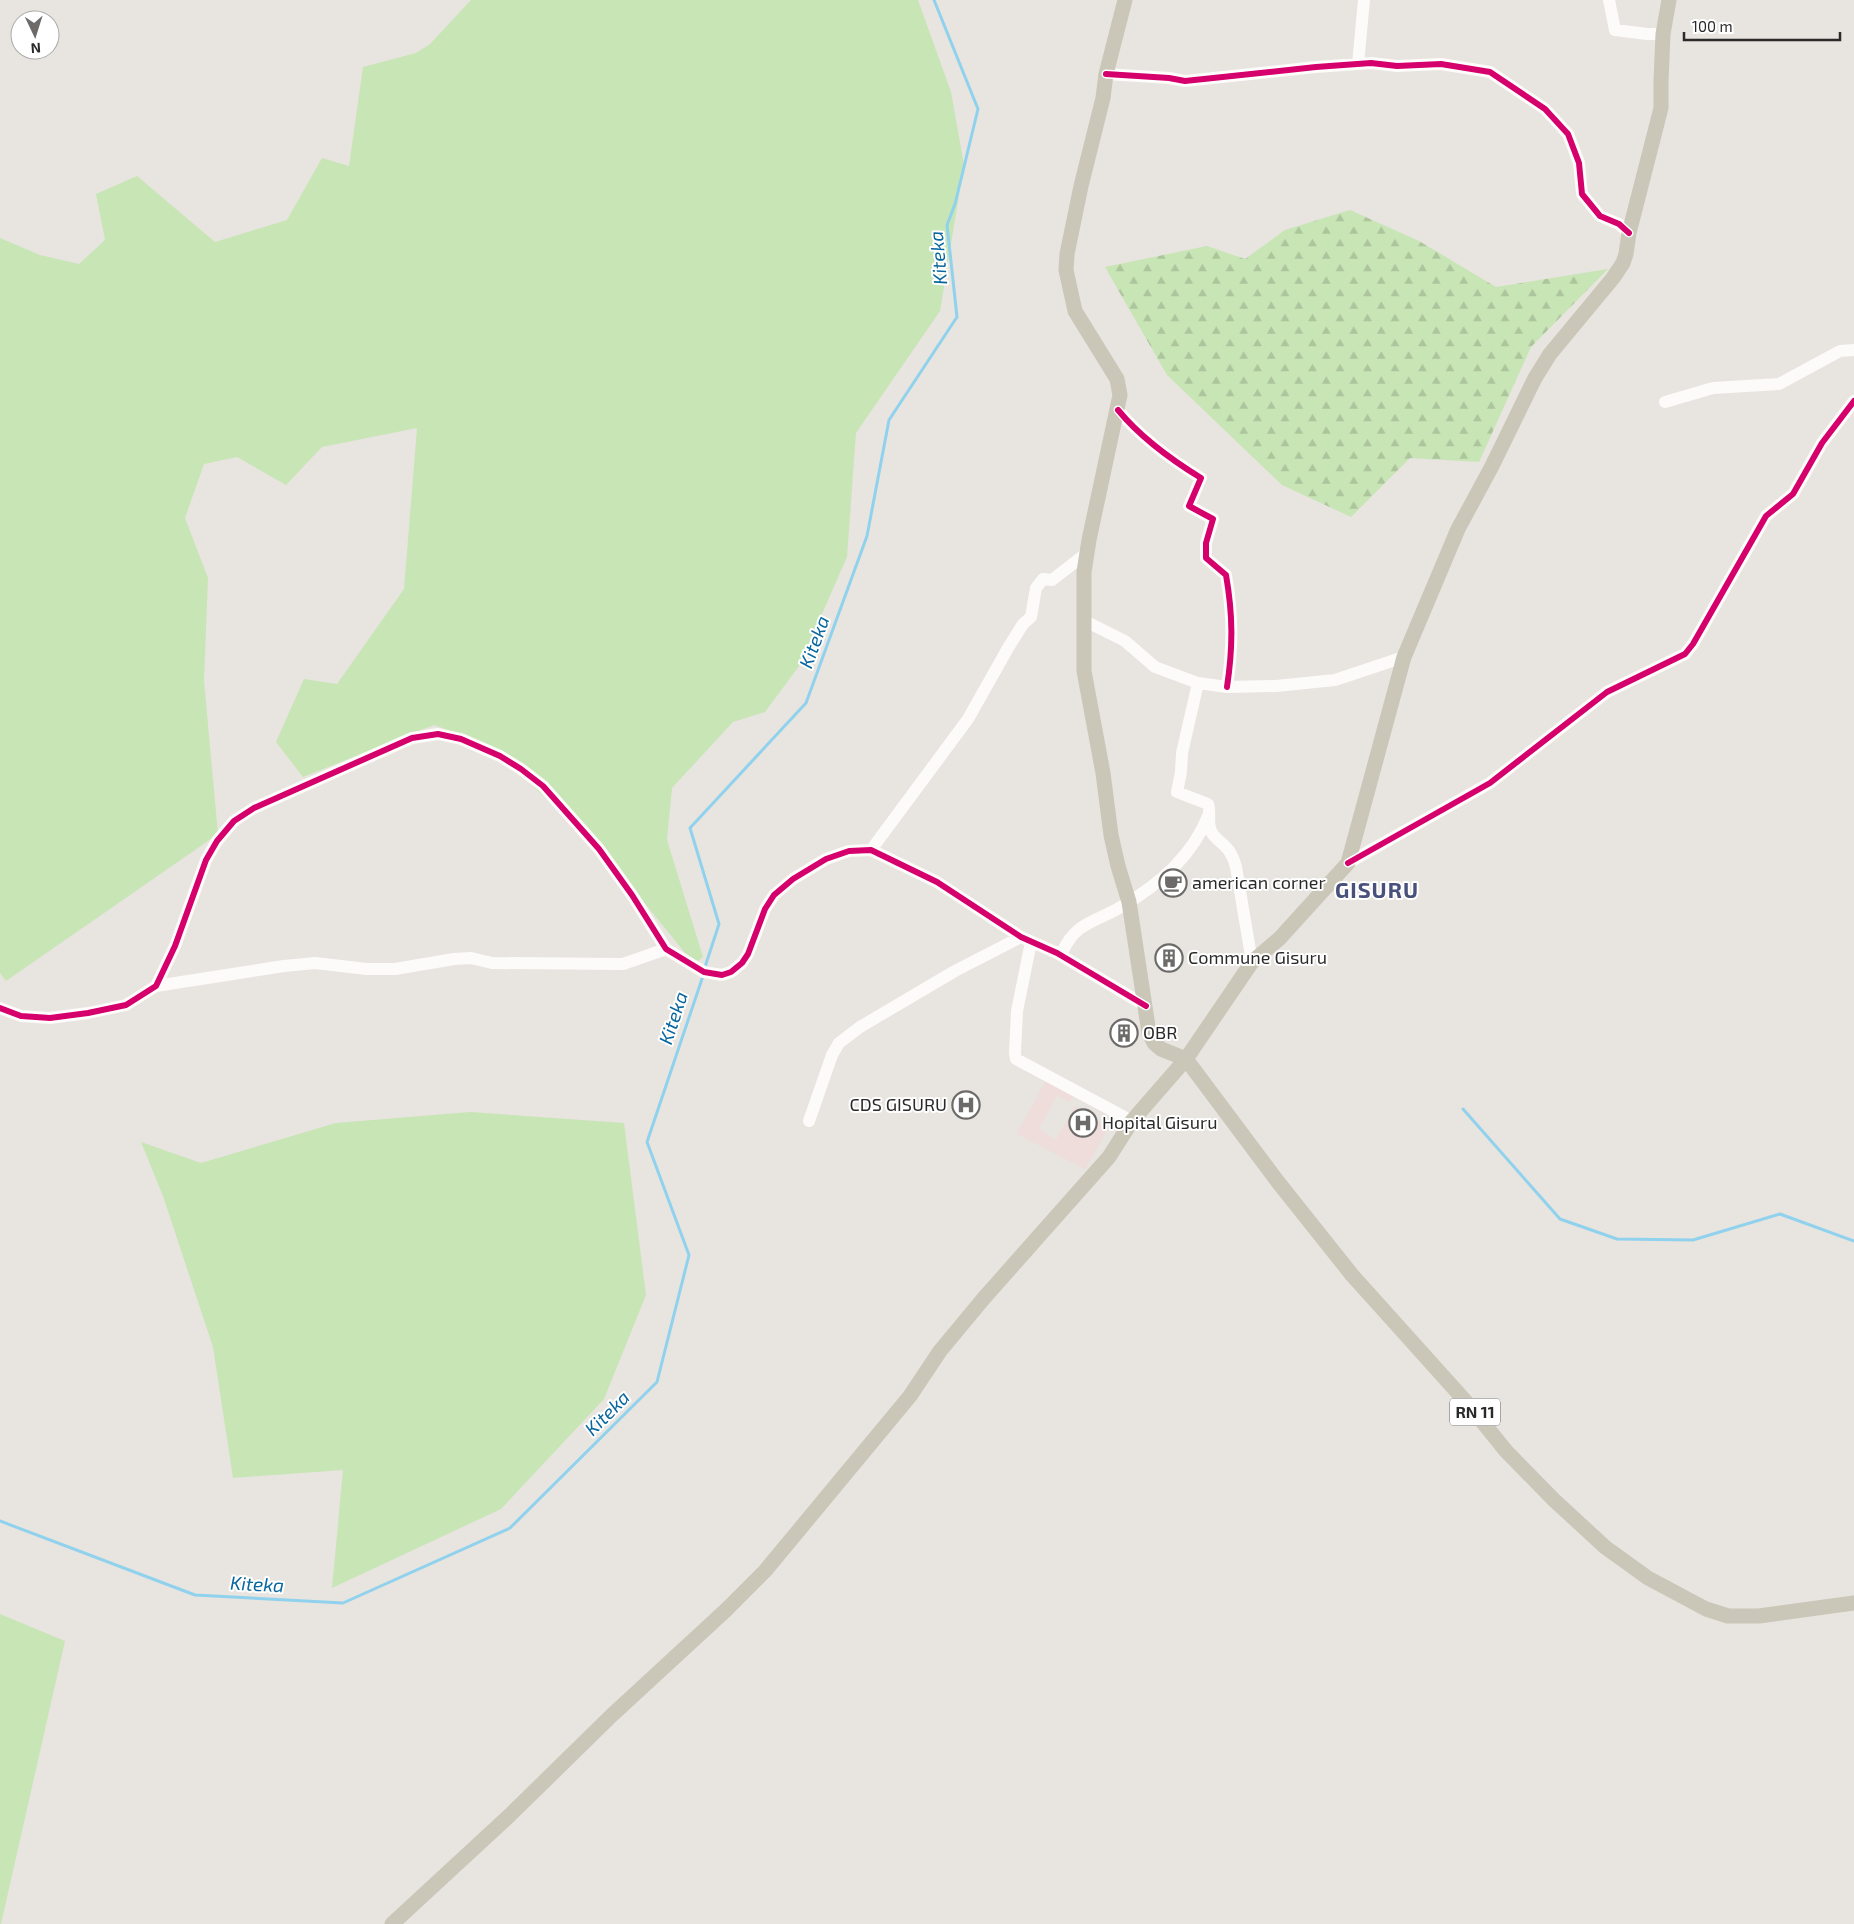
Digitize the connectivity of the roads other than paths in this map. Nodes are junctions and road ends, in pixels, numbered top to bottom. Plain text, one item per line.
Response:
1 (1125, 0) edge
2 (1364, 0) edge
3 (1609, 0) edge
4 (1669, 0) edge
5 (1663, 34) junction
6 (1358, 64) junction
7 (1106, 74) junction
8 (1629, 233) junction
9 (1854, 350) edge
10 (1854, 401) edge
11 (1665, 402) dead end
12 (1118, 410) junction
13 (1088, 552) junction
14 (1085, 621) junction
15 (1404, 657) junction
16 (1198, 683) junction
17 (1227, 687) junction
18 (1210, 810) junction
19 (871, 850) junction
20 (1348, 863) junction
21 (1129, 902) junction
22 (1026, 939) junction
23 (666, 949) junction
24 (1057, 953) junction
25 (1252, 962) junction
26 (156, 986) junction
27 (1146, 1006) junction
28 (0, 1008) edge
29 (1186, 1059) junction
30 (1132, 1120) junction
31 (809, 1121) dead end
32 (1854, 1602) edge
33 (392, 1924) edge

1 - 7 main road
2 - 6 street
3 - 5 street
4 - 5 main road
5 - 8 main road
6 - 7 street
6 - 8 street
7 - 12 main road
8 - 15 main road
9 - 11 street
10 - 20 street
12 - 13 main road
12 - 17 street
13 - 14 main road
13 - 19 street
14 - 16 street
14 - 21 main road
15 - 17 street
15 - 20 main road
16 - 17 street
16 - 18 street
18 - 21 street
18 - 25 street
19 - 22 street
19 - 23 street
20 - 25 main road
21 - 24 street
21 - 27 main road
22 - 24 street
22 - 30 street
22 - 31 street
23 - 26 street
23 - 26 street
24 - 27 street
25 - 29 main road
26 - 28 street
27 - 29 main road
29 - 30 main road
29 - 32 main road, RN 11
30 - 33 main road

